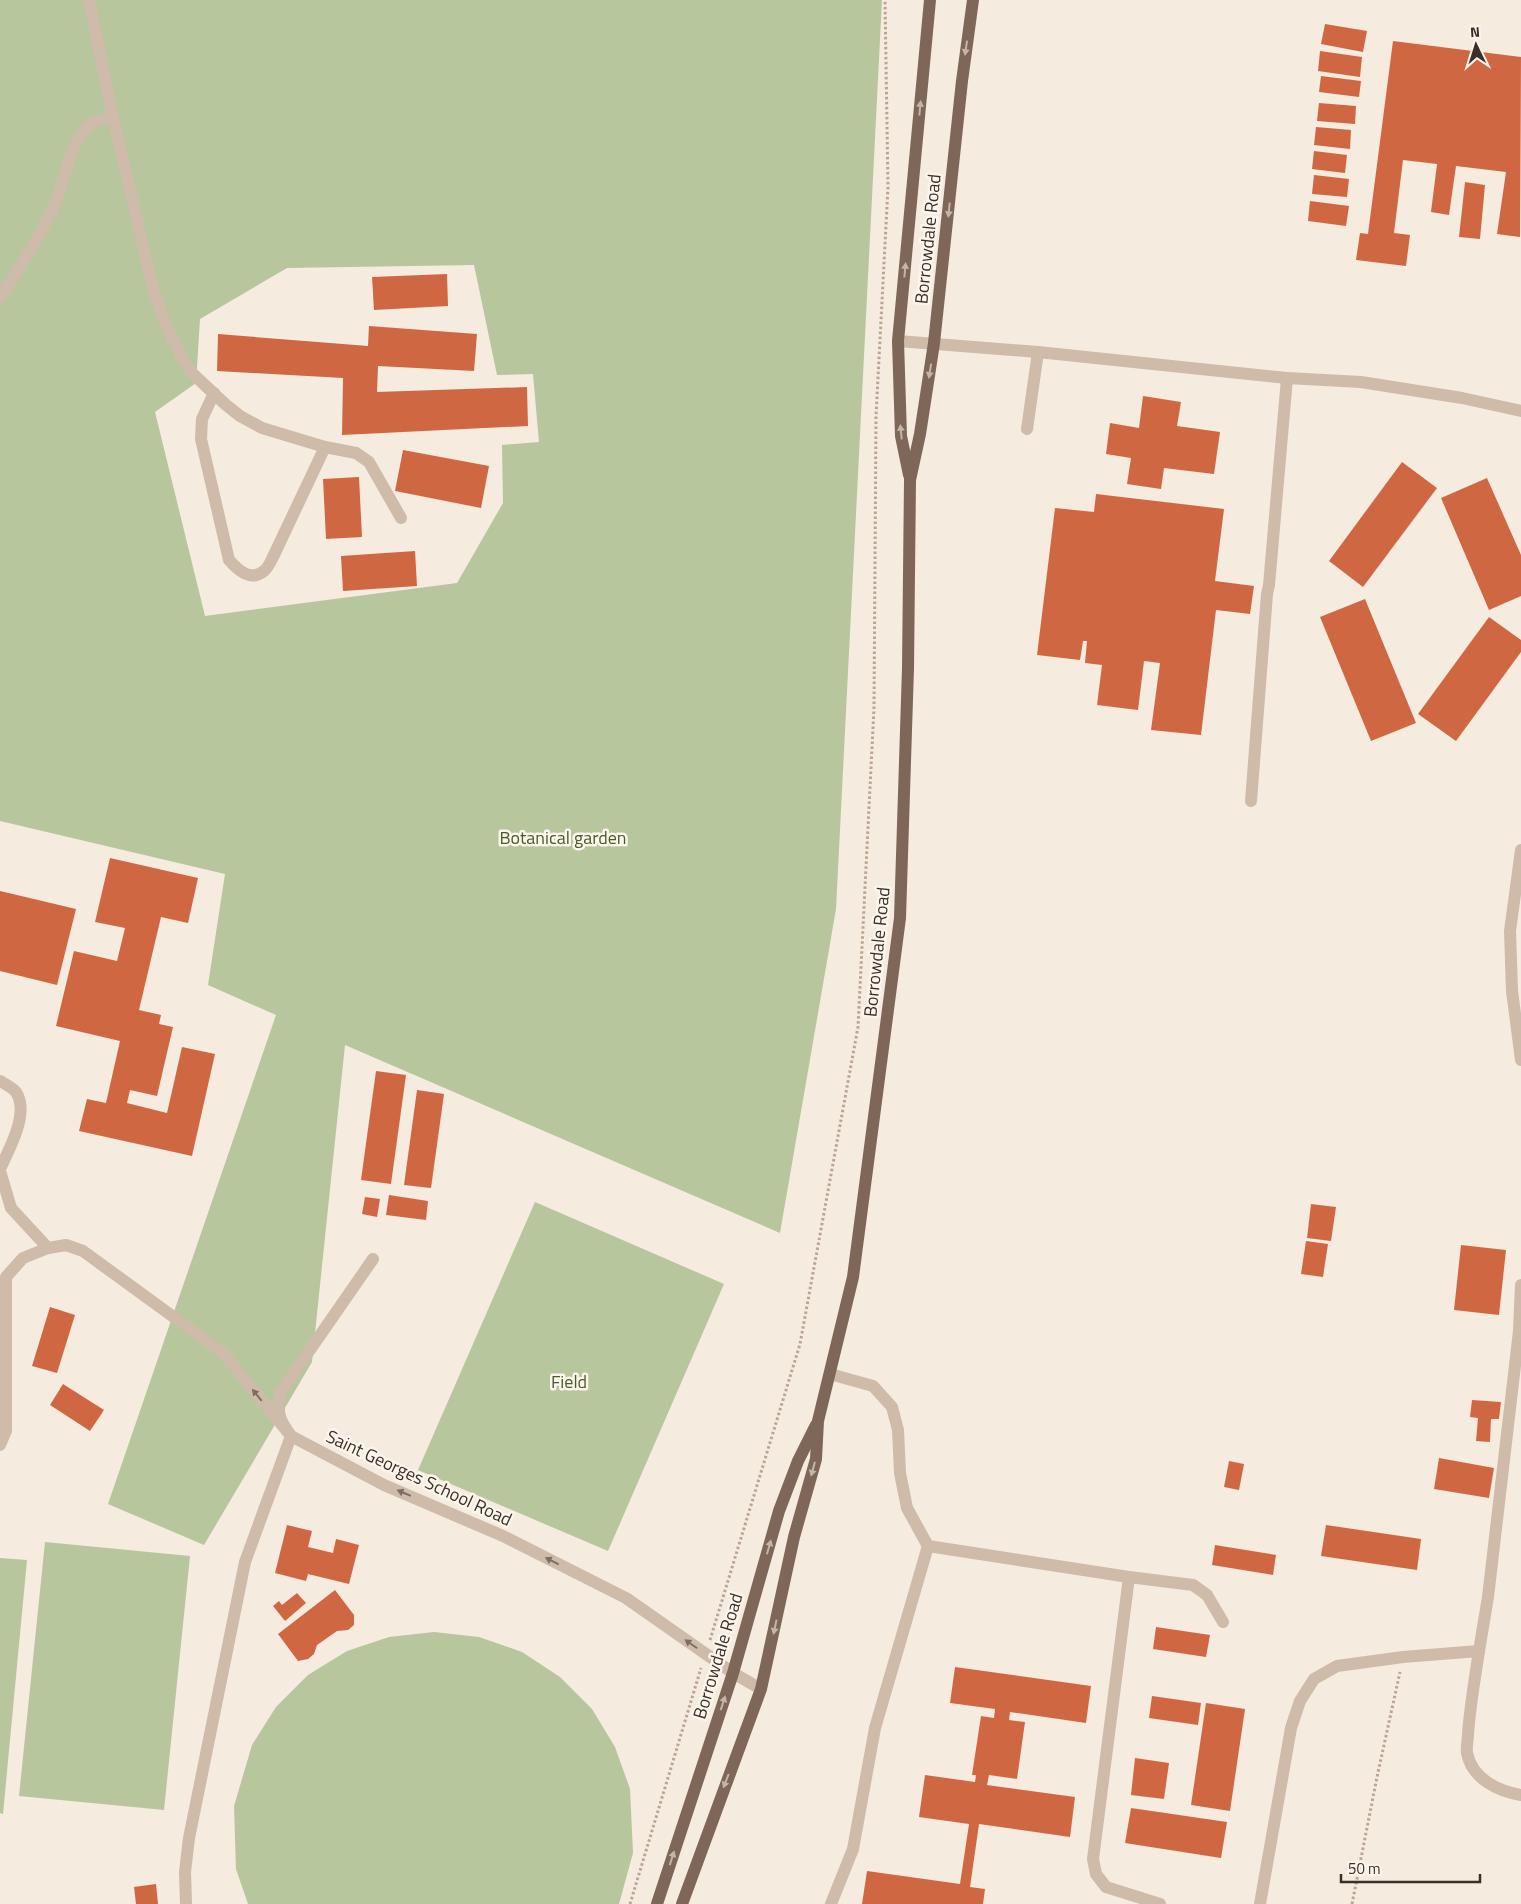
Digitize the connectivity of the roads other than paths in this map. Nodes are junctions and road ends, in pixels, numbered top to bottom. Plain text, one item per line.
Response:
1 (89, 0) edge
2 (930, 0) edge
3 (973, 0) edge
4 (113, 118) junction
5 (0, 297) edge
6 (898, 341) junction
7 (934, 343) junction
8 (1038, 352) junction
9 (1287, 378) junction
10 (214, 393) junction
11 (1521, 412) edge
12 (1027, 429) dead end
13 (325, 446) junction
14 (910, 480) junction
15 (401, 518) dead end
16 (1251, 801) dead end
17 (1521, 850) edge
18 (1516, 991) edge
19 (1521, 1060) edge
20 (0, 1080) edge
21 (0, 1170) edge
22 (48, 1248) junction
23 (373, 1259) dead end
24 (1521, 1285) edge
25 (1520, 1331) edge
26 (830, 1374) junction
27 (818, 1420) junction
28 (291, 1436) junction
29 (0, 1445) edge
30 (928, 1546) junction
31 (1129, 1576) junction
32 (1223, 1622) dead end
33 (1479, 1651) junction
34 (733, 1673) junction
35 (761, 1689) junction
36 (1521, 1795) edge
37 (186, 1904) edge
38 (657, 1904) edge
39 (682, 1904) edge
40 (832, 1904) edge
41 (1160, 1904) edge
42 (1260, 1904) edge

1 - 4 street
6 -> 2 main road, Borrowdale Road
3 -> 7 main road, Borrowdale Road
4 - 5 street
4 - 10 street
6 - 7 street
14 -> 6 main road, Borrowdale Road
7 - 8 street
7 -> 14 main road, Borrowdale Road
8 - 9 street
8 - 12 street
9 - 11 street
9 - 16 street
10 - 13 street
10 - 13 street
13 - 15 street
14 - 26 main road, Borrowdale Road
17 - 18 street
18 - 19 street
20 - 21 street
21 - 22 street
28 -> 22 street, Saint Georges School Road
22 - 29 street, Saint Georges School Road
23 - 28 street
24 - 25 street
25 - 33 street
26 - 27 main road, Borrowdale Road
26 - 30 street
34 -> 27 main road, Borrowdale Road
27 -> 35 main road, Borrowdale Road
34 -> 28 street, Saint Georges School Road
28 - 37 street
30 - 31 street
30 - 40 street
31 - 32 street
31 - 41 street
33 - 36 street
33 - 42 street
34 - 35 street, Saint Georges School Road
38 -> 34 main road, Borrowdale Road
35 -> 39 main road, Borrowdale Road

